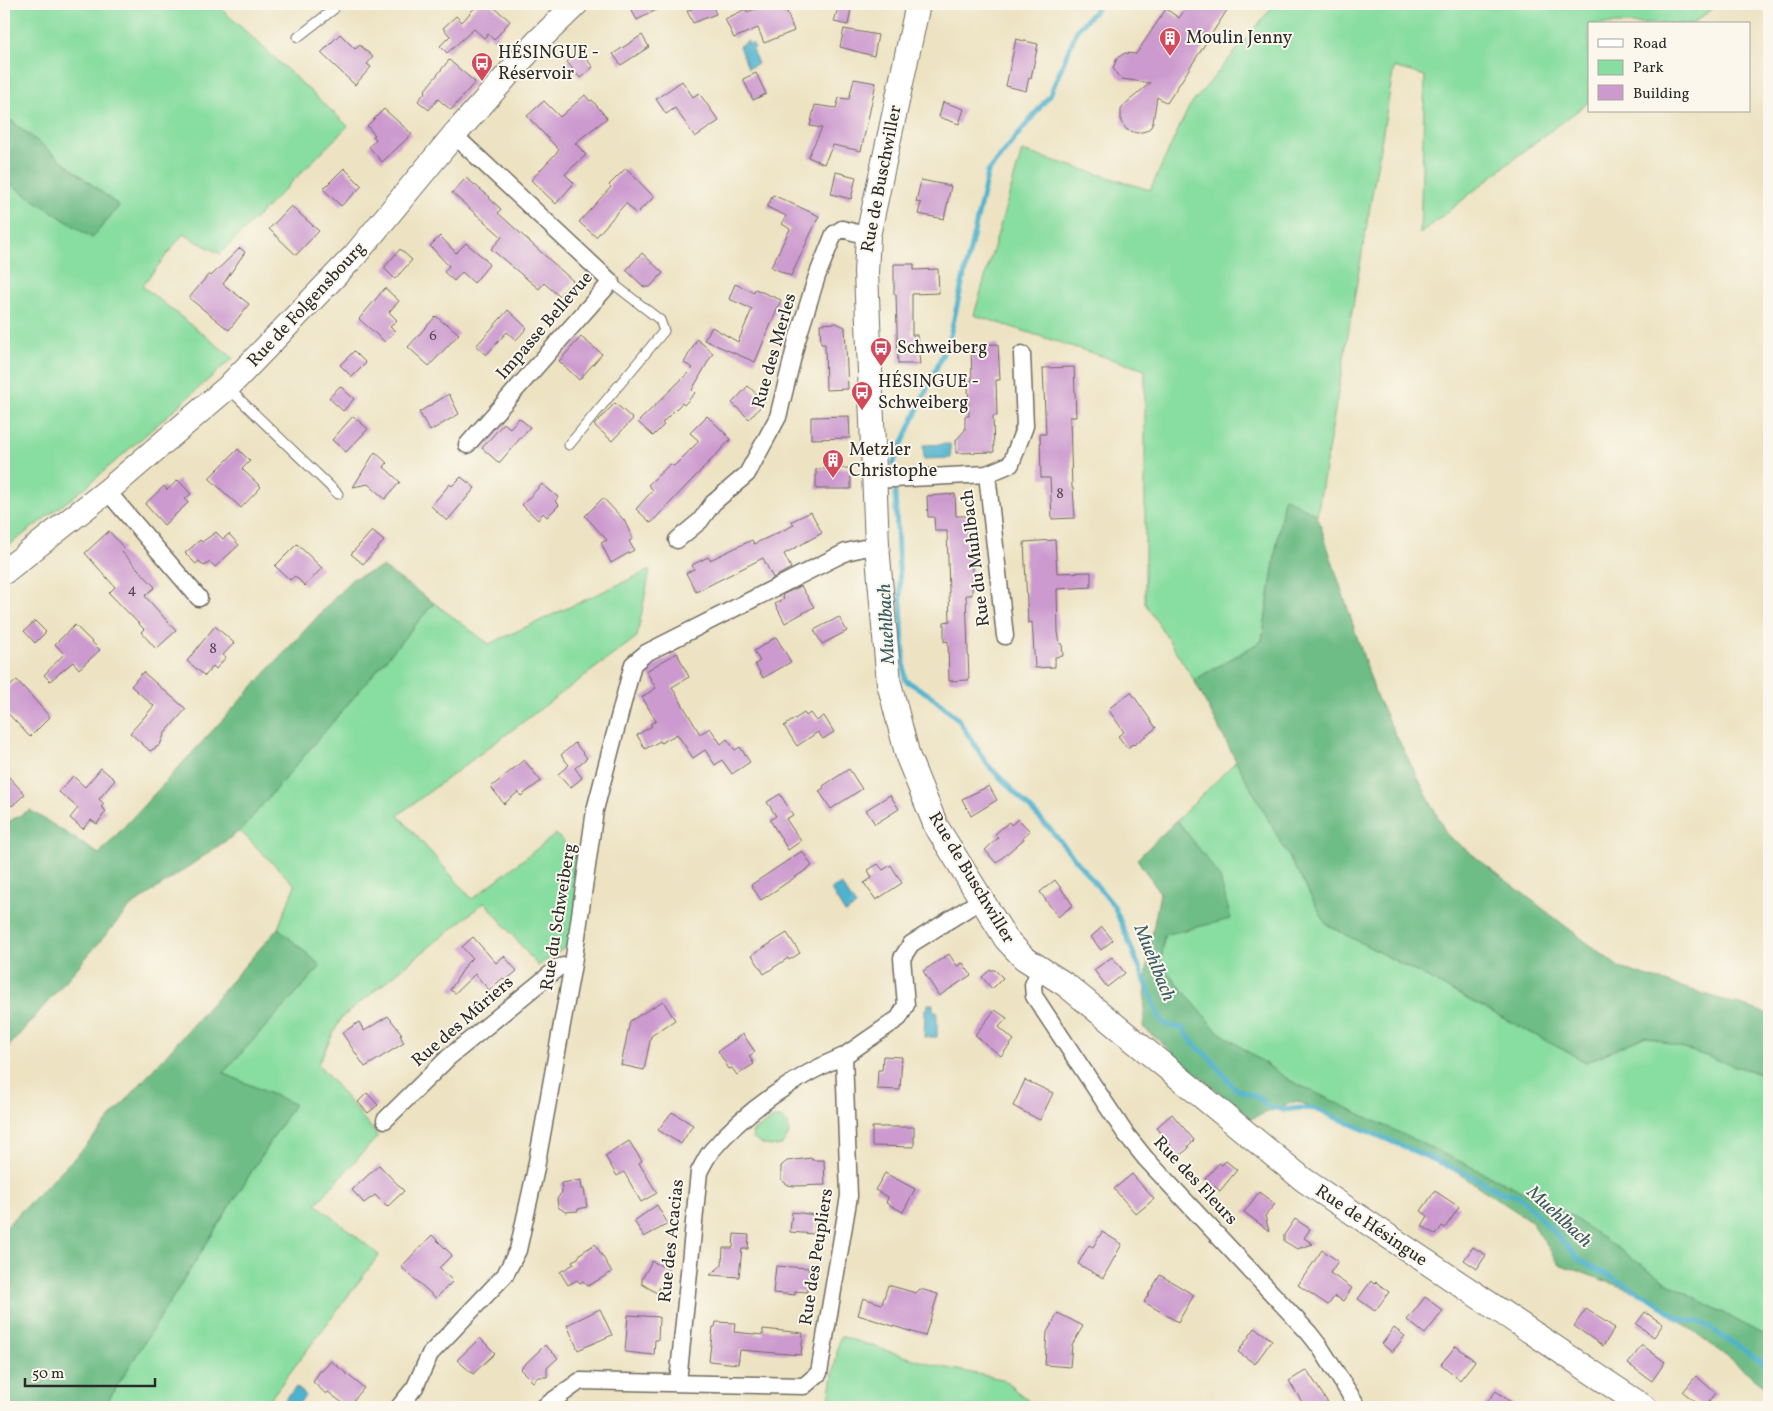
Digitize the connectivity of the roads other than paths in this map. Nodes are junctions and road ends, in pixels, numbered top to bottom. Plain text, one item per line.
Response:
1 (334, 4) edge
2 (918, 4) edge
3 (572, 5) edge
4 (298, 37) dead end
5 (454, 134) junction
6 (868, 236) junction
7 (611, 282) junction
8 (1022, 354) dead end
9 (228, 388) junction
10 (467, 445) dead end
11 (569, 445) dead end
12 (987, 474) junction
13 (874, 480) junction
14 (107, 491) junction
15 (338, 494) dead end
16 (677, 540) dead end
17 (877, 545) junction
18 (4, 572) edge
19 (198, 598) dead end
20 (1005, 636) dead end
21 (981, 900) junction
22 (573, 964) junction
23 (1040, 968) junction
24 (1114, 1025) joint
25 (844, 1056) junction
26 (386, 1120) dead end
27 (678, 1382) junction
28 (399, 1407) edge
29 (544, 1407) edge
30 (1358, 1407) edge
31 (1644, 1407) edge

1 - 4 lane
2 - 6 street, Rue de Buschwiller
3 - 5 street, Rue de Folgensbourg
5 - 7 street, Impasse Bellevue
5 - 9 street, Rue de Folgensbourg
6 - 13 street, Rue de Buschwiller
6 - 16 street, Rue des Merles
7 - 10 street, Impasse Bellevue
7 - 11 lane
8 - 12 street, Rue du Muhlbach
9 - 14 street, Rue de Folgensbourg
9 - 15 lane
12 - 13 street, Rue du Muhlbach
12 - 20 street, Rue du Muhlbach
13 - 17 street, Rue de Buschwiller
14 - 18 street, Rue de Folgensbourg
14 - 19 street
17 - 21 street, Rue de Buschwiller
17 - 22 street, Rue du Schweiberg
21 - 23 street, Rue de Buschwiller
21 - 25 street
22 - 26 street, Rue des Mûriers
22 - 28 street, Rue du Schweiberg
23 - 24 street, Rue de Buschwiller
23 - 30 street, Rue des Fleurs
24 - 31 street, Rue de Hésingue
25 - 27 street, Rue des Acacias
25 - 27 street, Rue des Peupliers
27 - 29 street, Rue des Peupliers

